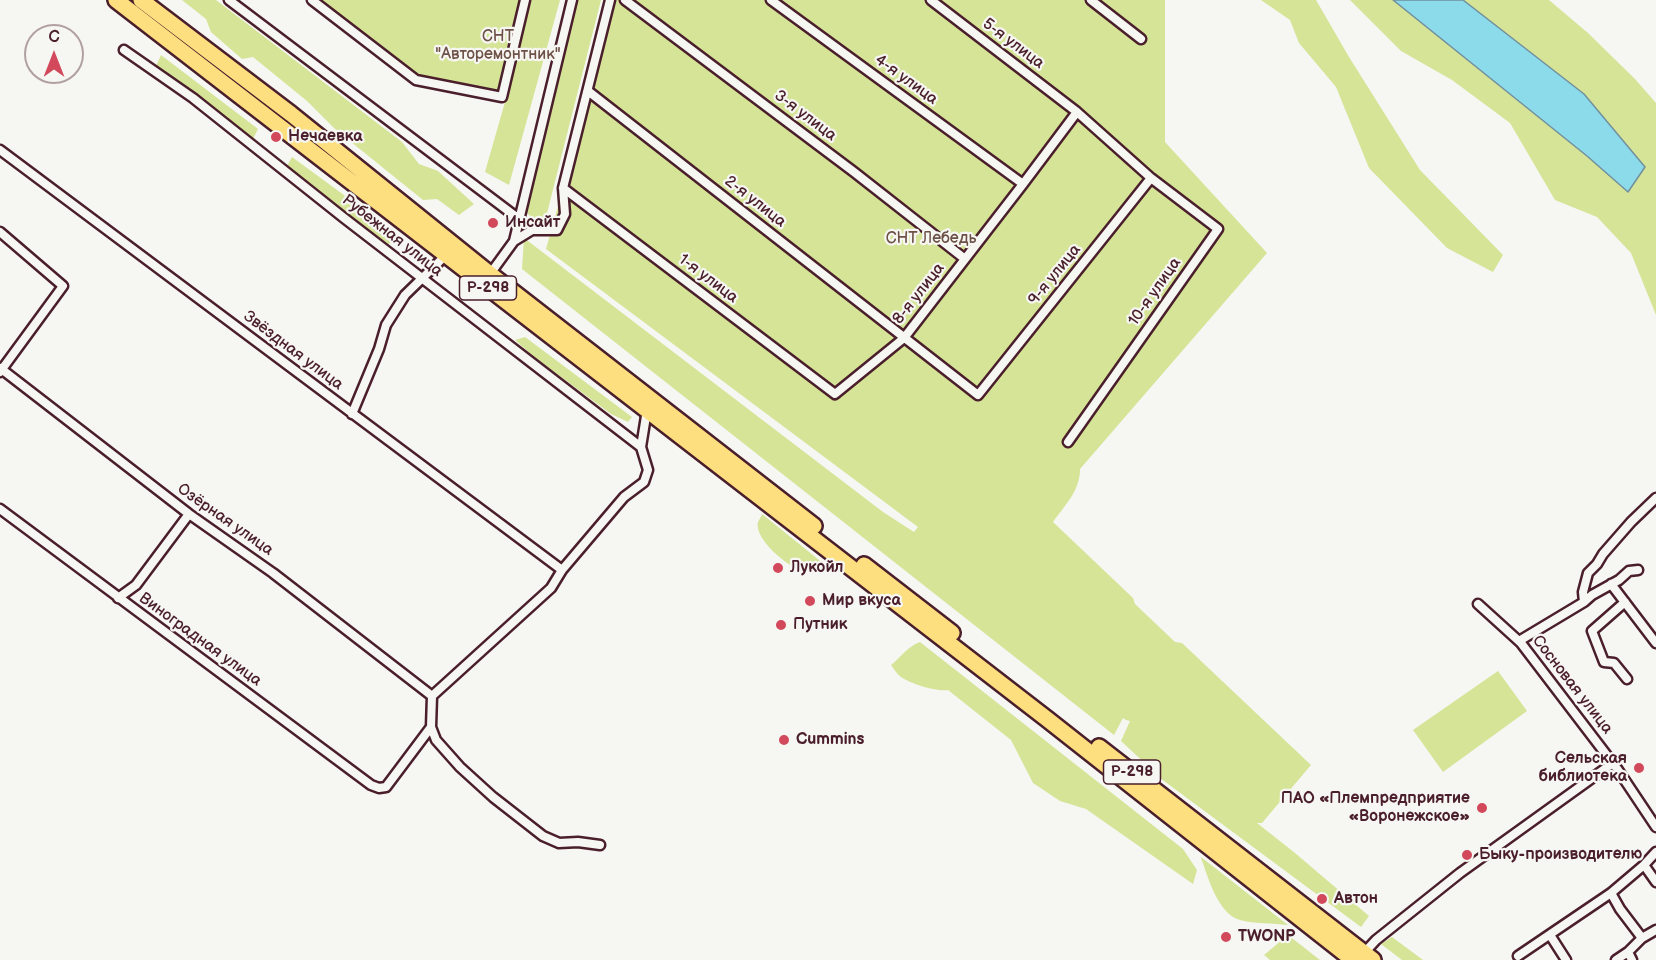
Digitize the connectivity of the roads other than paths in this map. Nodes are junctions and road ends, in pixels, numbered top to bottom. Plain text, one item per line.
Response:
1 (116, 0) edge
2 (141, 0) edge
3 (229, 0) edge
4 (312, 0) edge
5 (525, 0) edge
6 (572, 0) edge
7 (610, 0) edge
8 (625, 0) edge
9 (771, 0) edge
10 (931, 0) edge
11 (1091, 0) edge
12 (1141, 39) dead end
13 (124, 50) dead end
14 (588, 90) junction
15 (1077, 112) junction
16 (2, 154) edge
17 (1151, 178) junction
18 (1023, 184) junction
19 (563, 188) junction
20 (519, 219) junction
21 (0, 232) edge
22 (514, 241) junction
23 (446, 255) junction
24 (965, 259) junction
25 (490, 274) junction
26 (422, 279) junction
27 (904, 338) junction
28 (1, 370) edge
29 (835, 394) joint
30 (647, 410) junction
31 (352, 414) junction
32 (1068, 442) dead end
33 (641, 447) junction
34 (759, 497) junction
35 (1656, 498) edge
36 (0, 509) edge
37 (189, 514) junction
38 (836, 543) junction
39 (562, 570) junction
40 (1638, 570) dead end
41 (1611, 584) junction
42 (881, 591) junction
43 (118, 598) junction
44 (1584, 602) junction
45 (1625, 602) junction
46 (1478, 604) dead end
47 (957, 637) junction
48 (1519, 641) junction
49 (1656, 643) edge
50 (1627, 679) dead end
51 (432, 696) junction
52 (431, 727) junction
53 (1613, 763) junction
54 (1656, 827) edge
55 (600, 845) dead end
56 (1656, 852) edge
57 (1644, 866) junction
58 (1656, 882) edge
59 (1611, 893) junction
60 (1656, 930) edge
61 (1550, 935) junction
62 (1642, 938) junction
63 (1518, 956) dead end
64 (1630, 956) edge
65 (1363, 958) edge
66 (1566, 960) edge
67 (1616, 960) edge

1 - 23 highway, Р-298
2 - 25 highway, Р-298
3 - 20 street
4 - 5 street
6 - 20 street
7 - 14 street
8 - 24 street, 3-я улица
9 - 18 street, 4-я улица
10 - 15 street, 5-я улица
11 - 12 street
13 - 26 street, Рубежная улица
14 - 19 street
14 - 27 street, 2-я улица
15 - 17 street
15 - 18 street, 8-я улица
16 - 31 street, Звёздная улица
17 - 27 street, 9-я улица
17 - 32 street, 10-я улица
18 - 24 street, 8-я улица
19 - 22 street
19 - 29 street, 1-я улица
20 - 22 street
21 - 28 street
22 - 25 street
23 - 26 street
23 - 30 highway, Р-298
24 - 27 street, 8-я улица
25 - 38 highway, Р-298
26 - 31 street
26 - 33 street, Рубежная улица
27 - 29 street, 8-я улица
28 - 37 street, Озёрная улица
30 - 33 street
30 - 34 highway, Р-298
31 - 39 street, Звёздная улица
33 - 39 street
34 - 38 highway
34 - 42 highway, Р-298
35 - 44 street
36 - 43 street, Виноградная улица
37 - 43 street
37 - 51 street, Озёрная улица
38 - 47 highway, Р-298
39 - 51 street
40 - 41 street
41 - 44 street
41 - 45 street
42 - 47 highway
42 - 65 highway, Р-298
43 - 52 street, Виноградная улица
44 - 48 street
45 - 49 street
45 - 50 street
46 - 48 street, Сосновая улица
47 - 65 highway, Р-298
48 - 53 street, Сосновая улица
51 - 52 street
52 - 55 street
53 - 54 street, Сосновая улица
53 - 65 street
56 - 57 street
57 - 58 street
57 - 59 street
59 - 61 street
59 - 62 street
60 - 62 street
61 - 63 street
61 - 66 street
62 - 64 street
64 - 67 street

